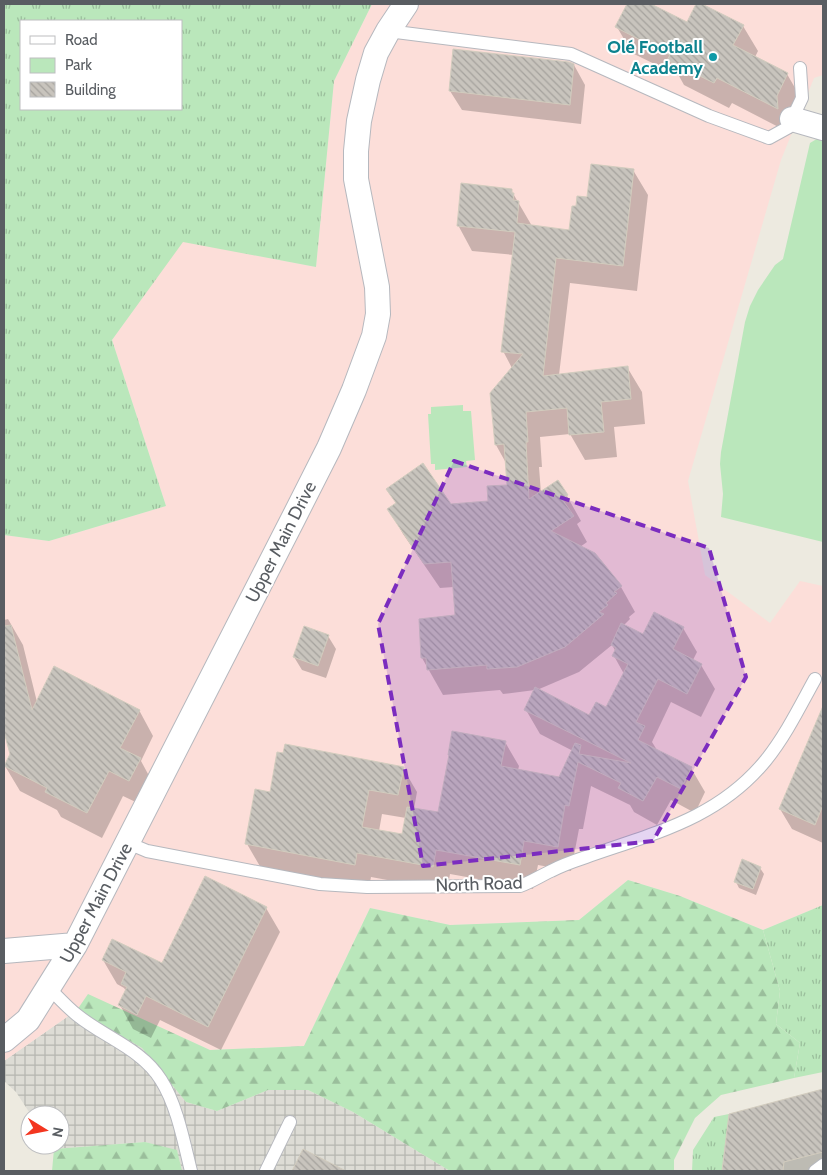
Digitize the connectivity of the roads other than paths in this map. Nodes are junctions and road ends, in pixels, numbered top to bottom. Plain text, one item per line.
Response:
1 (406, 4) edge
2 (388, 31) junction
3 (800, 68) dead end
4 (792, 119) junction
5 (823, 128) edge
6 (815, 679) dead end
7 (128, 843) junction
8 (75, 945) junction
9 (4, 951) edge
10 (49, 988) junction
11 (4, 1040) edge
12 (290, 1122) dead end
13 (823, 1165) edge
14 (191, 1171) edge
15 (266, 1171) edge
16 (815, 1171) edge

1 - 2 street, Upper Main Drive
2 - 4 lane
2 - 7 street, Upper Main Drive
3 - 4 lane
4 - 5 street
6 - 7 lane, North Road
7 - 8 street, Upper Main Drive
8 - 9 street
8 - 10 street, Upper Main Drive
10 - 11 street, Upper Main Drive
10 - 14 lane
12 - 15 lane
13 - 16 lane

